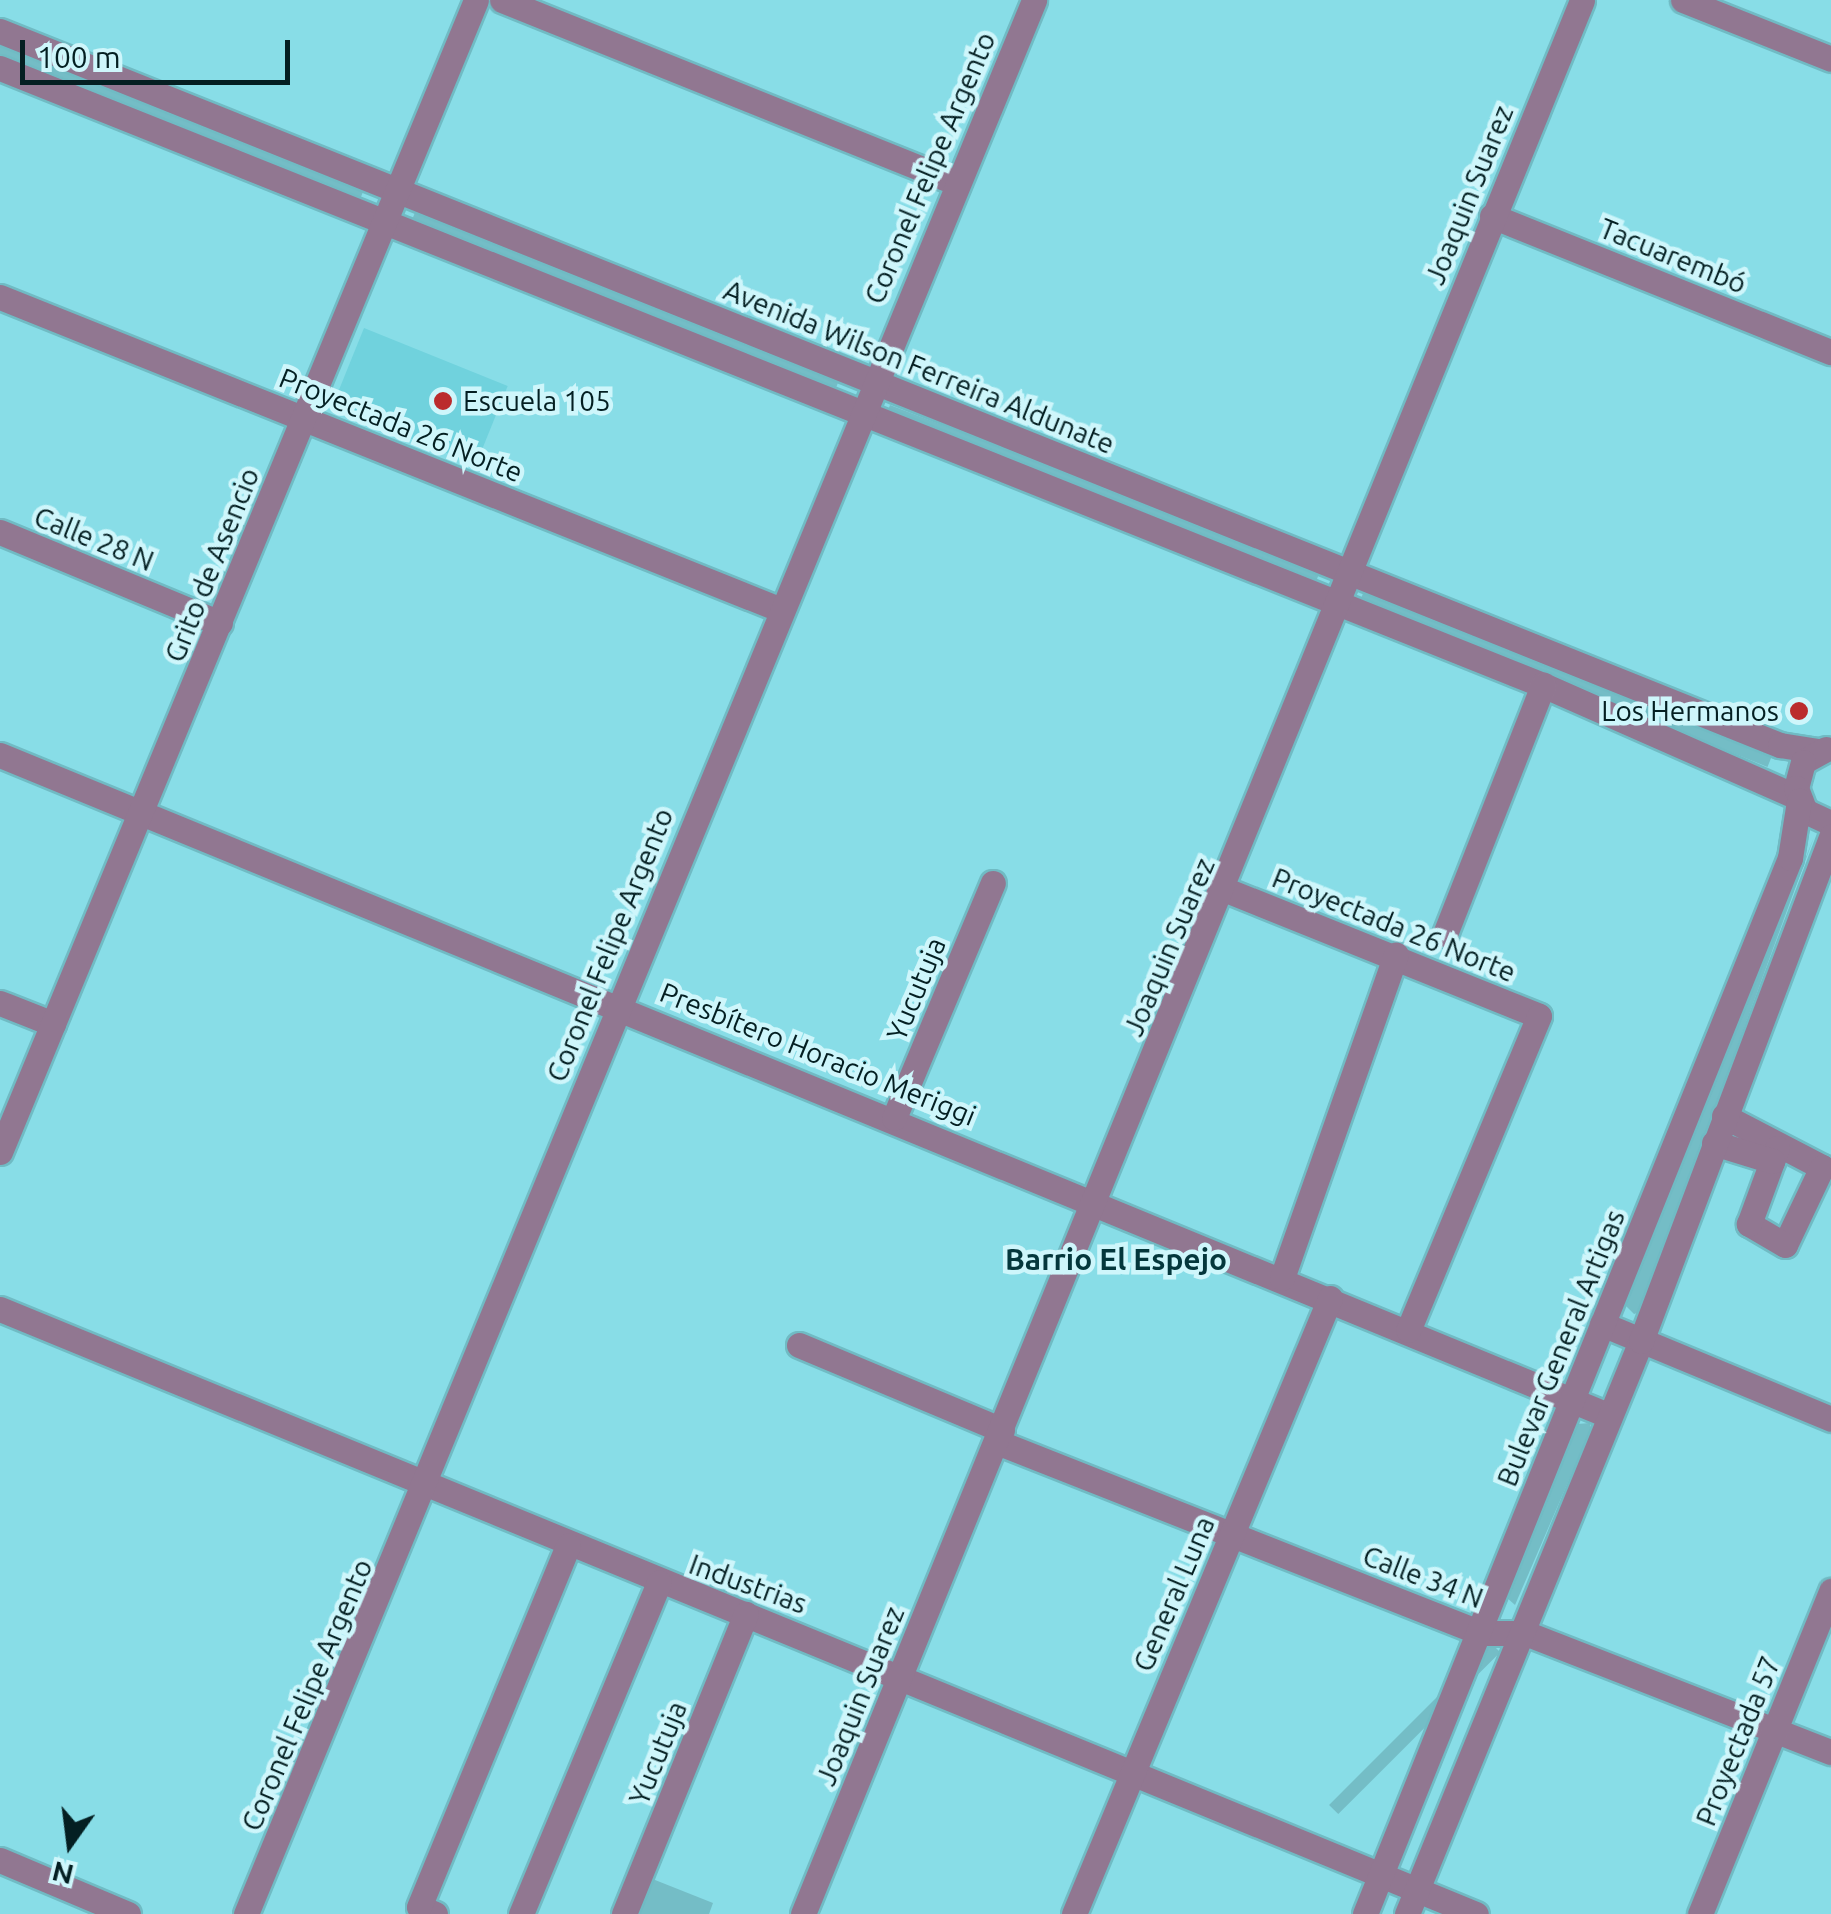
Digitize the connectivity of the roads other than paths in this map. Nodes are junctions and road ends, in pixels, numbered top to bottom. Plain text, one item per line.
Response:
1 (476, 0) edge
2 (502, 0) edge
3 (1034, 0) edge
4 (1582, 0) edge
5 (1682, 0) edge
6 (0, 31) edge
7 (1831, 60) edge
8 (0, 68) edge
9 (954, 182) junction
10 (400, 190) junction
11 (1492, 216) junction
12 (386, 222) junction
13 (0, 297) edge
14 (1831, 352) edge
15 (874, 383) junction
16 (860, 415) junction
17 (304, 419) junction
18 (0, 532) edge
19 (1351, 571) junction
20 (1338, 604) junction
21 (779, 608) junction
22 (220, 623) junction
23 (1543, 684) junction
24 (1825, 748) edge
25 (0, 755) edge
26 (1798, 799) junction
27 (143, 814) junction
28 (1831, 823) edge
29 (1831, 838) edge
30 (993, 884) dead end
31 (1226, 890) junction
32 (1445, 934) dead end
33 (1396, 954) junction
34 (0, 1003) edge
35 (618, 1005) junction
36 (52, 1024) junction
37 (1724, 1116) junction
38 (894, 1118) junction
39 (1714, 1143) junction
40 (0, 1152) edge
41 (1095, 1200) junction
42 (1282, 1278) junction
43 (1330, 1298) junction
44 (0, 1309) edge
45 (1602, 1324) junction
46 (1408, 1330) junction
47 (1641, 1342) junction
48 (799, 1345) dead end
49 (1572, 1399) junction
50 (1610, 1416) junction
51 (1831, 1420) edge
52 (1000, 1436) junction
53 (428, 1489) junction
54 (1232, 1534) junction
55 (568, 1545) junction
56 (658, 1582) junction
57 (1831, 1591) edge
58 (746, 1614) junction
59 (1481, 1633) junction
60 (1525, 1633) junction
61 (902, 1674) junction
62 (1774, 1731) junction
63 (1831, 1752) edge
64 (1134, 1770) junction
65 (0, 1860) edge
66 (1382, 1872) junction
67 (1418, 1888) junction
68 (128, 1914) edge
69 (246, 1914) edge
70 (435, 1914) edge
71 (521, 1914) edge
72 (624, 1914) edge
73 (803, 1914) edge
74 (1074, 1914) edge
75 (1365, 1914) edge
76 (1408, 1914) edge
77 (1476, 1914) edge
78 (1700, 1914) edge

1 - 10 street, Grito de Asencio
2 - 9 street
3 - 9 street, Coronel Felipe Argento
4 - 11 street, Joaquin Suarez
5 - 7 street
6 - 10 street, Avenida Wilson Ferreira Aldunate
8 - 12 street
9 - 15 street, Coronel Felipe Argento
10 - 12 street, Grito de Asencio
10 - 15 street, Avenida Wilson Ferreira Aldunate
11 - 14 street, Tacuarembó
11 - 19 street, Joaquin Suarez
12 - 16 street
12 - 17 street, Grito de Asencio
13 - 17 street, Proyectada 26 Norte
15 - 16 street, Coronel Felipe Argento
15 - 19 street, Avenida Wilson Ferreira Aldunate
16 - 20 street
16 - 21 street, Coronel Felipe Argento
17 - 21 street, Proyectada 26 Norte
17 - 22 street, Grito de Asencio
18 - 22 street, Calle 28 N
19 - 20 street, Joaquin Suarez
19 - 24 street, Avenida Wilson Ferreira Aldunate
20 - 23 street
20 - 31 street, Joaquin Suarez
21 - 35 street, Coronel Felipe Argento
22 - 27 street, Grito de Asencio
23 - 26 street
23 - 32 street
24 - 26 street, Bulevar General Artigas
25 - 27 street, Presbítero Horacio Meriggi
26 - 28 street
26 - 45 street, Bulevar General Artigas
27 - 35 street, Presbítero Horacio Meriggi
27 - 36 street, Grito de Asencio
29 - 37 street
30 - 38 street, Yucutuja
31 - 33 street, Proyectada 26 Norte
31 - 41 street, Joaquin Suarez
33 - 42 street
33 - 46 street, Proyectada 26 Norte
34 - 36 street
35 - 38 street, Presbítero Horacio Meriggi
35 - 53 street, Coronel Felipe Argento
36 - 40 street, Grito de Asencio
37 - 39 street
37 - 39 street
38 - 41 street, Presbítero Horacio Meriggi
39 - 47 street
41 - 42 street, Presbítero Horacio Meriggi
41 - 52 street, Joaquin Suarez
42 - 43 street, Presbítero Horacio Meriggi
43 - 46 street, Presbítero Horacio Meriggi
43 - 54 street, General Luna
44 - 53 street, Industrias
45 - 47 street
45 - 49 street, Bulevar General Artigas
46 - 49 street, Presbítero Horacio Meriggi
47 - 50 street
47 - 51 street
48 - 52 street, Calle 34 N
49 - 50 street, Presbítero Horacio Meriggi
49 - 59 street, Bulevar General Artigas
50 - 60 street
52 - 54 street, Calle 34 N
52 - 61 street, Joaquin Suarez
53 - 55 street, Industrias
53 - 69 street, Coronel Felipe Argento
54 - 59 street, Calle 34 N
54 - 64 street, General Luna
55 - 56 street, Industrias
55 - 70 street
56 - 58 street, Industrias
56 - 71 street
57 - 62 street, Proyectada 57
58 - 61 street, Industrias
58 - 72 street, Yucutuja
59 - 60 street, Calle 34 N
59 - 66 street, Bulevar General Artigas
60 - 62 street, Calle 34 N
60 - 67 street
61 - 64 street, Industrias
61 - 73 street, Joaquin Suarez
62 - 63 street, Calle 34 N
62 - 78 street, Proyectada 57
64 - 66 street, Industrias
64 - 74 street, General Luna
65 - 68 street
66 - 67 street, Industrias
66 - 75 street, Bulevar General Artigas
67 - 76 street
67 - 77 street, Industrias

